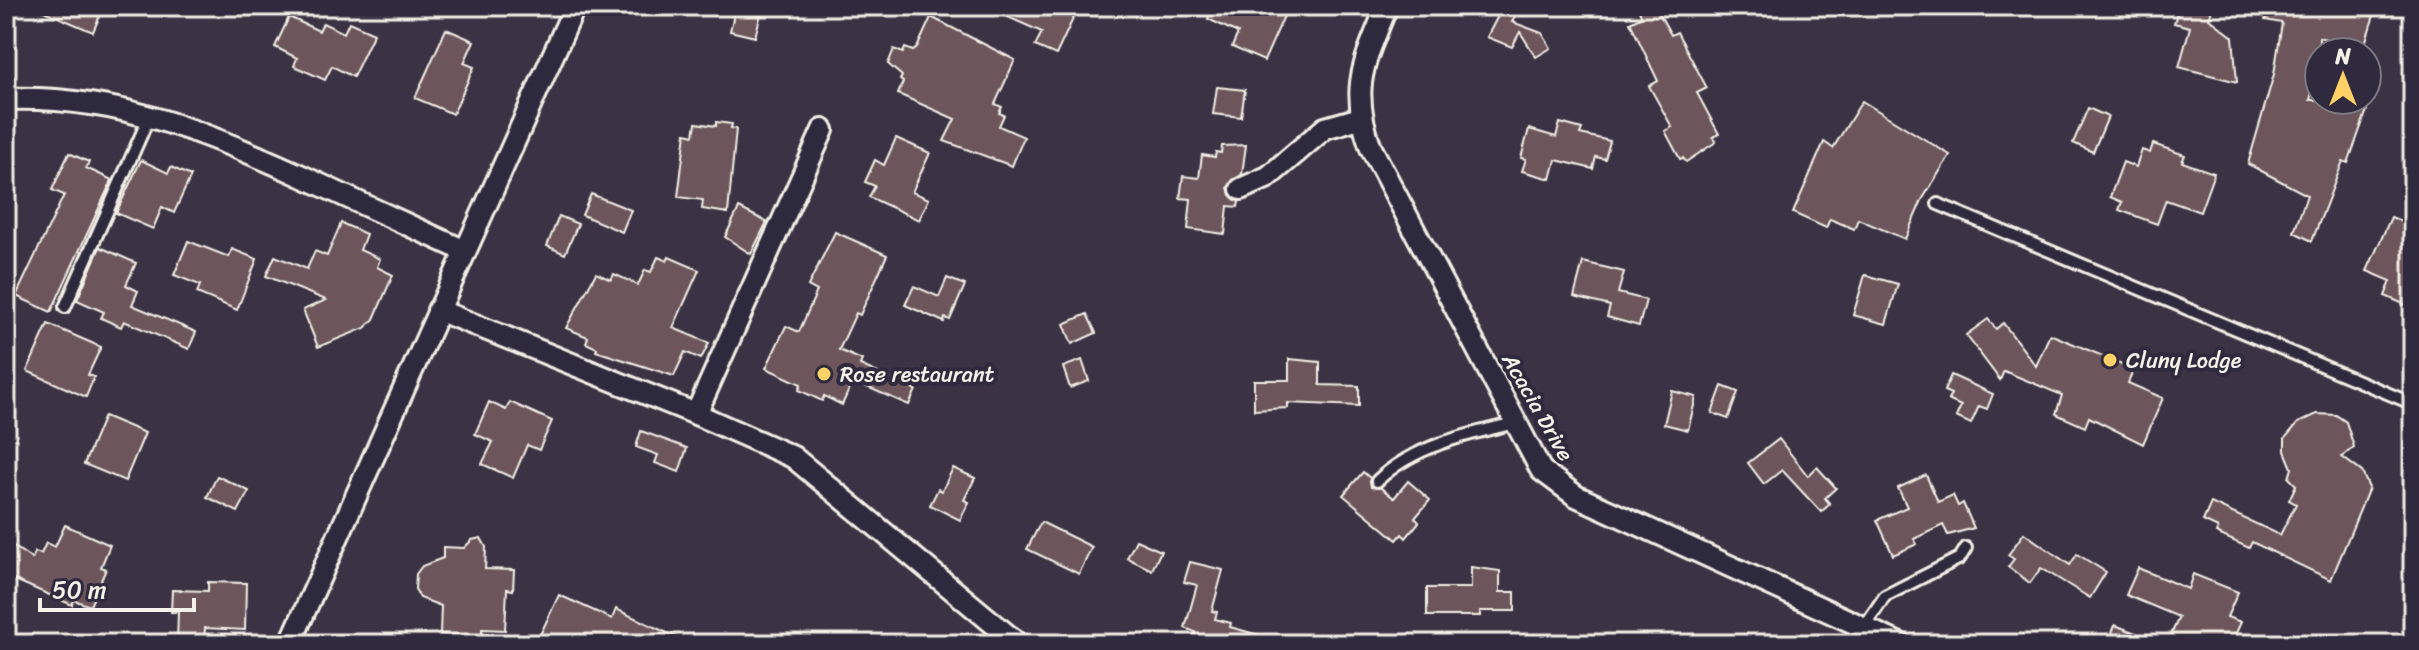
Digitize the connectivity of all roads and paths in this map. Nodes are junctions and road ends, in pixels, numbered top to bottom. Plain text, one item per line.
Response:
1 (575, 6) edge
2 (1387, 6) edge
3 (6, 99) edge
4 (151, 114) junction
5 (1360, 118) junction
6 (823, 130) dead end
7 (1241, 189) dead end
8 (1938, 204) dead end
9 (465, 251) junction
10 (65, 307) dead end
11 (438, 310) junction
12 (2413, 404) edge
13 (696, 414) junction
14 (1517, 423) junction
15 (1377, 481) dead end
16 (1966, 548) dead end
17 (1864, 627) junction
18 (290, 644) edge
19 (1018, 644) edge
20 (1900, 644) edge

1 - 9 street
2 - 5 street, Acacia Drive
3 - 4 street
4 - 9 street
4 - 10 lane
5 - 7 street
5 - 14 street, Acacia Drive
6 - 13 street
8 - 12 lane
9 - 11 street
11 - 13 street
11 - 18 street
13 - 19 street
14 - 15 lane
14 - 17 street, Acacia Drive
16 - 17 lane
17 - 20 street, Acacia Drive

